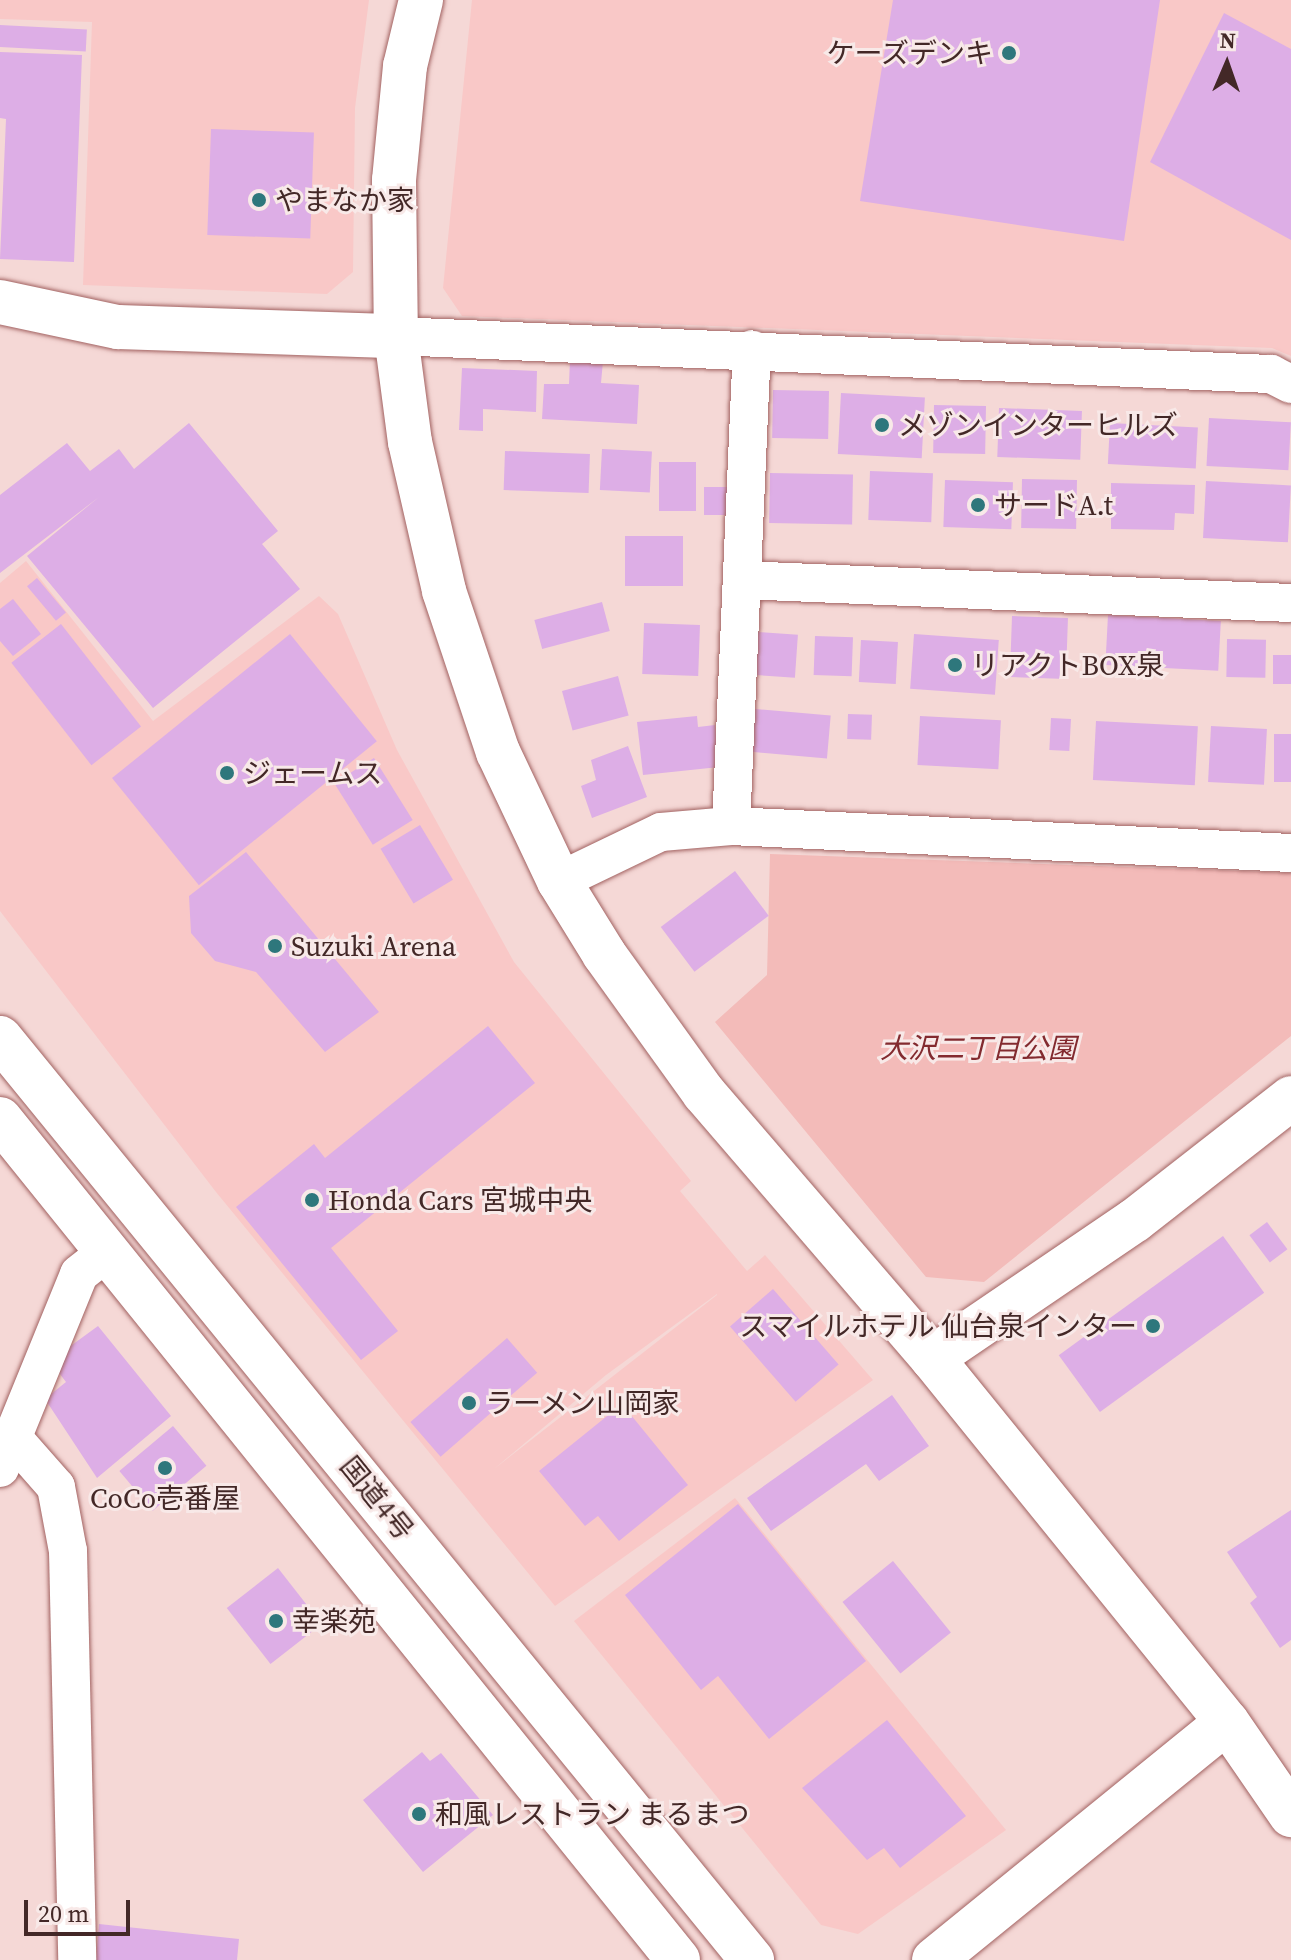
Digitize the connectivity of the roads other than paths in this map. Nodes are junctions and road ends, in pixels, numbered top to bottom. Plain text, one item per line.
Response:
1 (421, 0) edge
2 (0, 302) edge
3 (396, 336) junction
4 (752, 349) junction
5 (1291, 384) edge
6 (742, 580) junction
7 (1291, 603) edge
8 (731, 826) junction
9 (1291, 853) edge
10 (559, 881) junction
11 (0, 1038) edge
12 (1291, 1098) edge
13 (0, 1119) edge
14 (107, 1252) junction
15 (932, 1358) junction
16 (6, 1453) edge
17 (1227, 1722) junction
18 (1291, 1815) edge
19 (77, 1960) edge
20 (678, 1960) edge
21 (752, 1960) edge
22 (934, 1960) edge

1 - 3 main road
2 - 3 main road
3 - 4 street
3 - 10 main road
4 - 5 street
4 - 6 street
6 - 7 street
6 - 8 street
8 - 9 street
8 - 10 street
10 - 15 main road
11 - 21 main road, 国道4号
12 - 15 main road
13 - 14 main road, 国道4号
14 - 16 street
14 - 20 main road, 国道4号
15 - 17 main road
16 - 19 street
17 - 18 main road
17 - 22 main road

